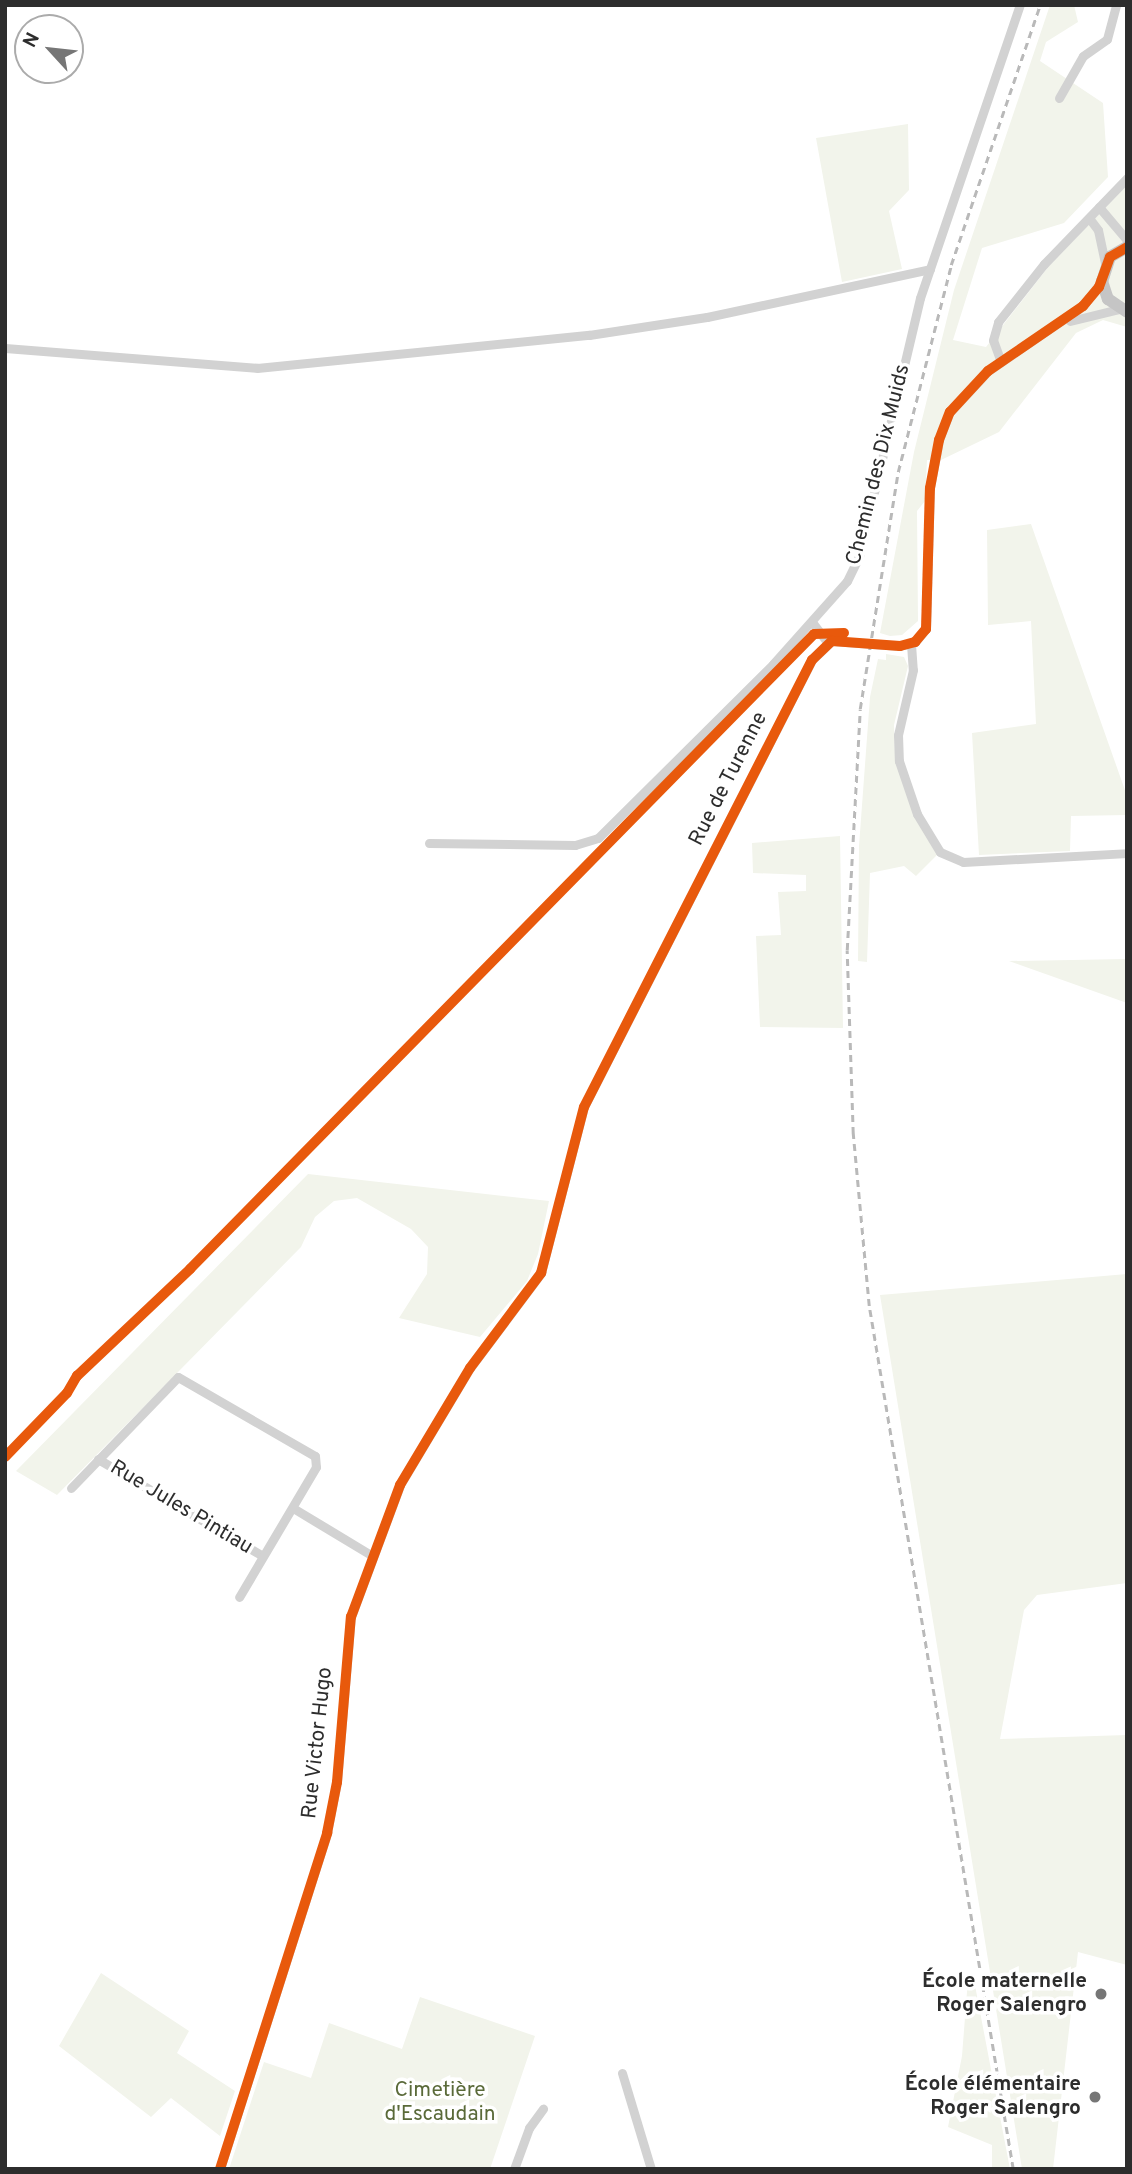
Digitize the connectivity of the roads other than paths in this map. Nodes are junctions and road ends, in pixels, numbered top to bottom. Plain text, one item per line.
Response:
1 (1020, 5) edge
2 (1116, 5) edge
3 (1059, 98) dead end
4 (1127, 178) edge
5 (1099, 207) junction
6 (1088, 218) junction
7 (1127, 240) edge
8 (1127, 247) edge
9 (1105, 266) junction
10 (930, 269) junction
11 (1102, 281) junction
12 (1123, 311) edge
13 (1062, 325) junction
14 (5, 348) edge
15 (1001, 362) junction
16 (812, 622) junction
17 (828, 643) junction
18 (911, 644) junction
19 (429, 843) dead end
20 (1127, 853) edge
21 (491, 1339) joint
22 (99, 1459) junction
23 (71, 1488) dead end
24 (293, 1508) junction
25 (371, 1555) junction
26 (263, 1556) junction
27 (239, 1597) dead end
28 (622, 2073) dead end
29 (543, 2109) dead end
30 (220, 2169) edge
31 (514, 2169) edge
32 (651, 2169) edge

1 - 10 street, Chemin des Dix Muids
2 - 3 street
4 - 5 street
5 - 6 street
5 - 7 street
6 - 9 street
6 - 15 street
8 - 9 main road
9 - 11 main road
10 - 14 street
10 - 16 street, Chemin des Dix Muids
11 - 12 main road
11 - 13 street
12 - 13 street
13 - 15 street
15 - 18 street
16 - 17 street
16 - 19 street, Chemin des Dix Muids
17 - 18 street
17 - 21 street, Rue de Turenne
18 - 20 street
21 - 25 street, Rue Victor Hugo
22 - 23 street
22 - 24 street
22 - 26 street, Rue Jules Pintiau
24 - 25 street
24 - 26 street
25 - 30 street, Rue Victor Hugo
26 - 27 street
28 - 32 street
29 - 31 street

